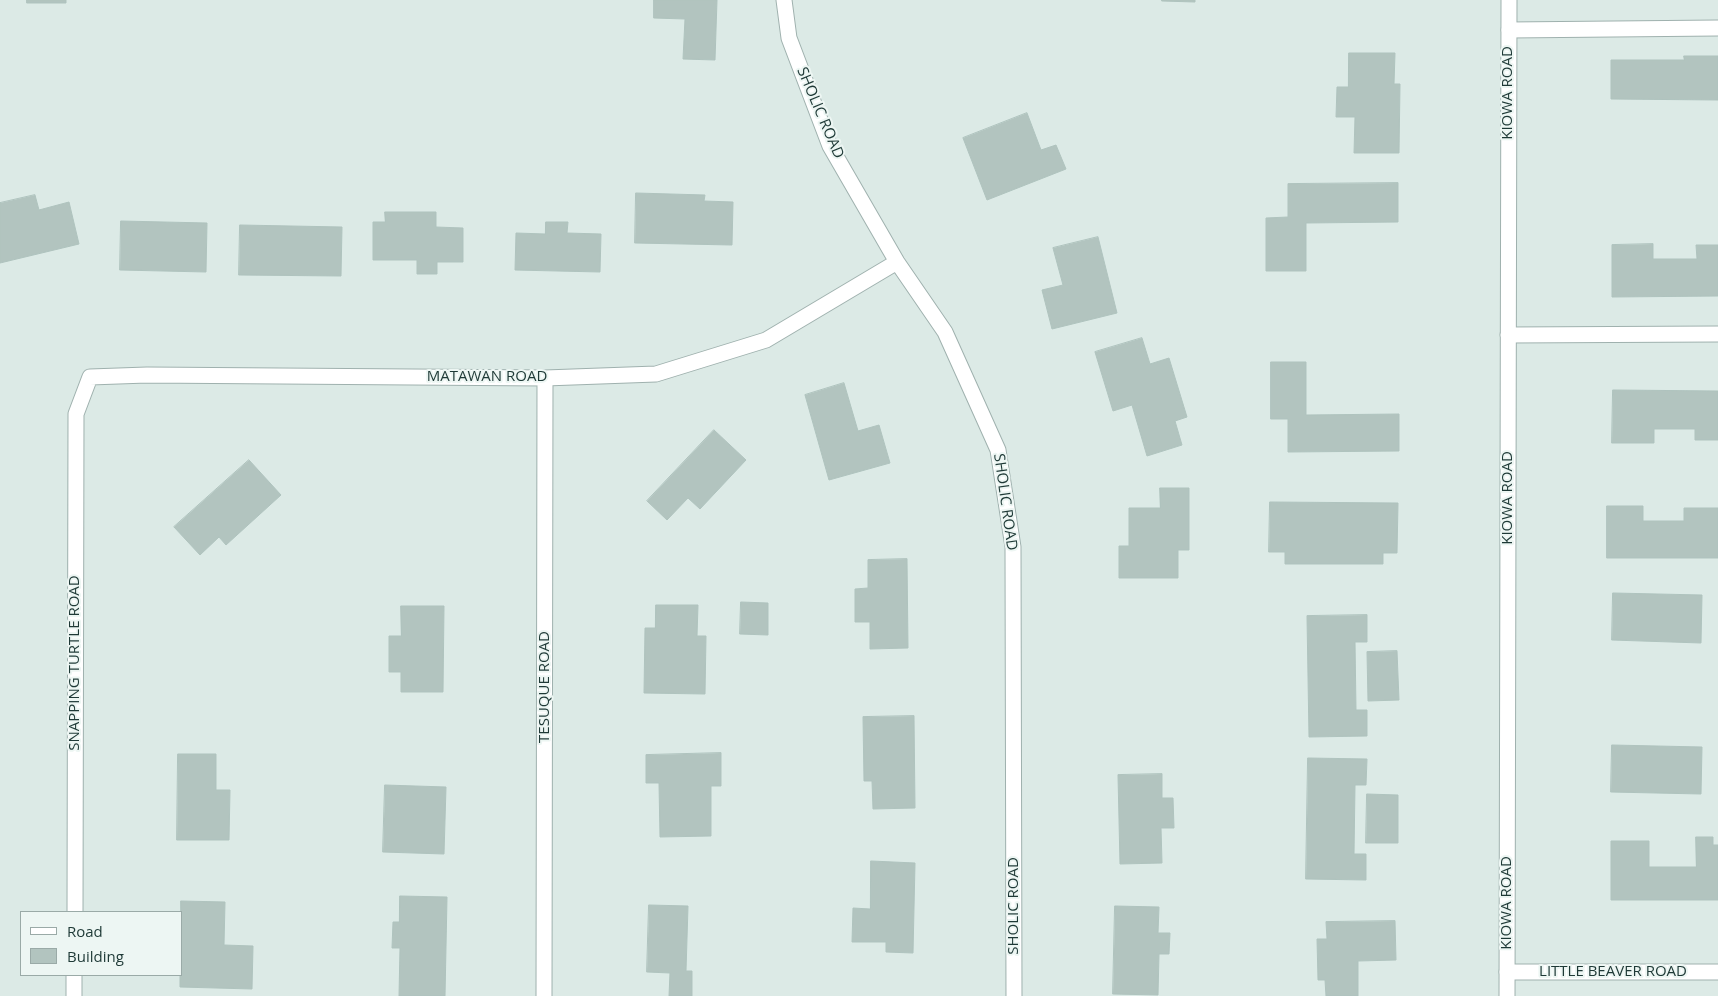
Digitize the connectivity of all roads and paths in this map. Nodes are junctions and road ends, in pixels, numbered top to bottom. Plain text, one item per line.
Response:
1 (784, 0) edge
2 (1508, 0) edge
3 (1718, 28) edge
4 (1508, 30) junction
5 (898, 262) junction
6 (1718, 334) edge
7 (1508, 335) junction
8 (545, 378) junction
9 (76, 414) joint
10 (75, 911) edge
11 (1507, 972) junction
12 (1718, 972) edge
13 (74, 976) edge
14 (74, 996) edge
15 (544, 996) edge
16 (1014, 996) edge
17 (1507, 996) edge

1 - 5 street, SHOLIC ROAD
2 - 4 street, KIOWA ROAD
3 - 4 street
4 - 7 street, KIOWA ROAD
5 - 8 street, MATAWAN ROAD
5 - 16 street, SHOLIC ROAD
6 - 7 street
7 - 11 street, KIOWA ROAD
8 - 9 street, MATAWAN ROAD
8 - 15 street, TESUQUE ROAD
9 - 10 street, SNAPPING TURTLE ROAD
11 - 12 street, LITTLE BEAVER ROAD
11 - 17 street, KIOWA ROAD
13 - 14 street

